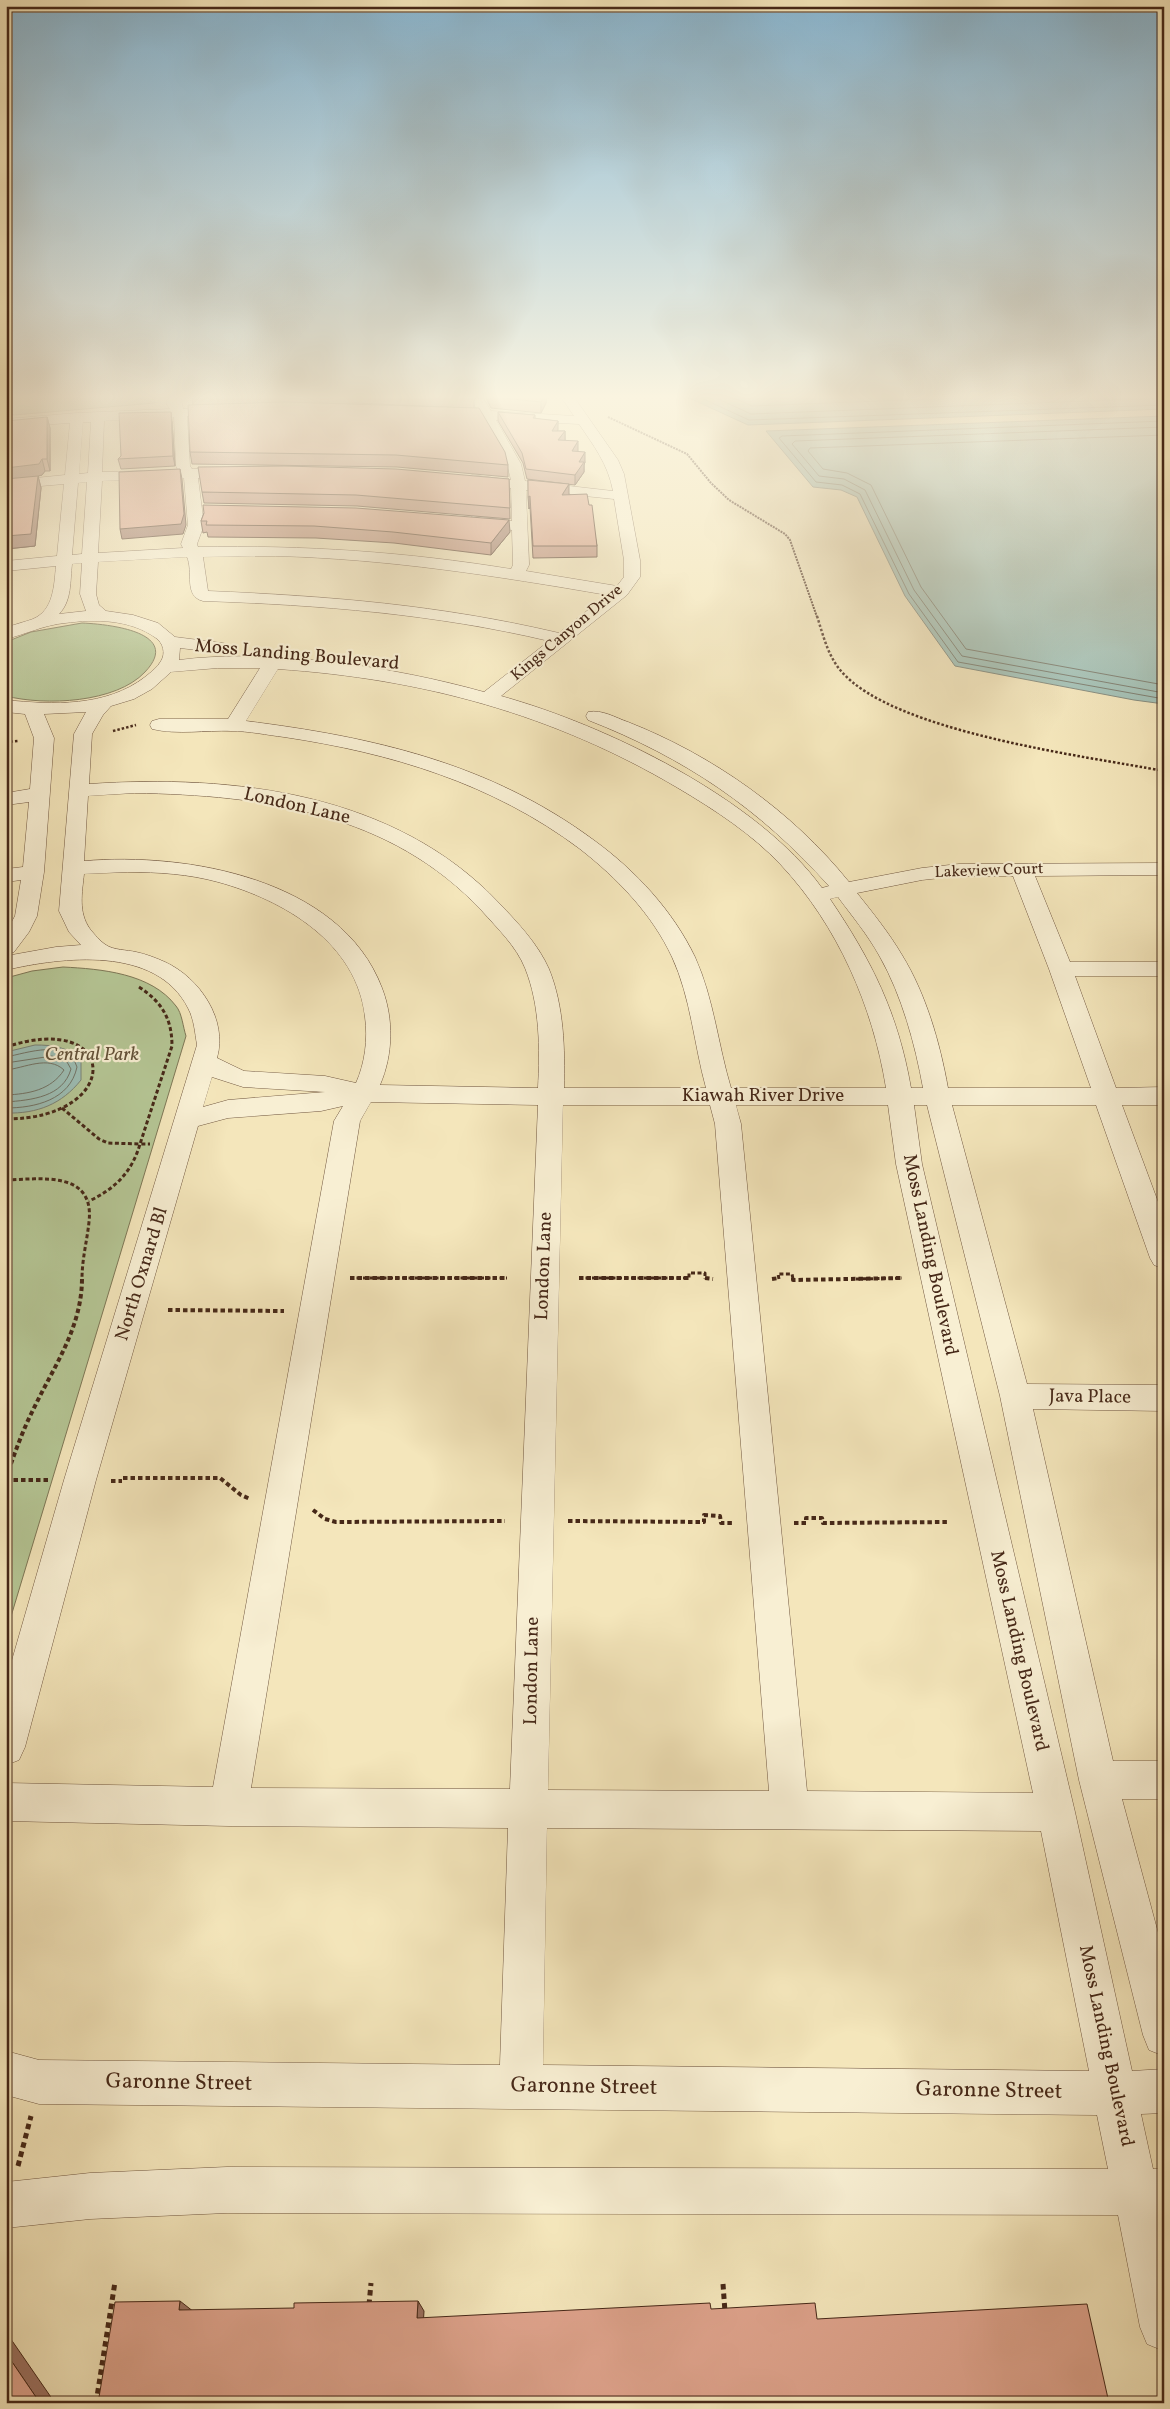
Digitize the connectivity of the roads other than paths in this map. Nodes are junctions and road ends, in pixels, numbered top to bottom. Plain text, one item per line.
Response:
1 (67, 509) edge
2 (92, 509) edge
3 (518, 509) edge
4 (623, 509) edge
5 (194, 510) joint
6 (214, 510) edge
7 (462, 520) edge
8 (519, 526) junction
9 (193, 552) junction
10 (89, 557) junction
11 (63, 559) junction
12 (6, 566) edge
13 (516, 574) junction
14 (621, 592) junction
15 (101, 616) junction
16 (41, 622) junction
17 (6, 634) edge
18 (564, 639) junction
19 (168, 654) junction
20 (272, 664) junction
21 (496, 691) junction
22 (106, 701) junction
23 (6, 706) edge
24 (33, 710) junction
25 (159, 725) road end
26 (234, 725) junction
27 (79, 791) junction
28 (39, 794) junction
29 (6, 799) edge
30 (74, 868) junction
31 (1021, 868) junction
32 (1164, 869) edge
33 (33, 872) junction
34 (6, 876) edge
35 (845, 889) junction
36 (816, 895) junction
37 (6, 947) edge
38 (101, 952) junction
39 (6, 963) edge
40 (1061, 969) junction
41 (1164, 969) edge
42 (205, 1062) junction
43 (362, 1094) junction
44 (937, 1095) junction
45 (550, 1096) junction
46 (899, 1096) junction
47 (1106, 1096) junction
48 (1164, 1096) edge
49 (720, 1097) junction
50 (189, 1120) junction
51 (1164, 1258) edge
52 (1015, 1396) junction
53 (1164, 1398) edge
54 (6, 1747) edge
55 (1098, 1780) junction
56 (1164, 1780) edge
57 (6, 1802) edge
58 (229, 1808) junction
59 (529, 1808) junction
60 (790, 1810) junction
61 (1056, 1812) junction
62 (1164, 2035) edge
63 (6, 2073) edge
64 (521, 2086) junction
65 (1164, 2091) edge
66 (1116, 2093) junction
67 (11, 2190) edge
68 (1150, 2192) edge
69 (1164, 2327) edge

1 - 11 street
2 - 10 street
3 - 8 street
4 - 14 street, Kings Canyon Drive
5 - 6 street
5 - 9 street
7 - 8 street
8 - 13 street
9 - 10 street
9 - 13 street
9 - 18 street
10 - 11 street
10 - 15 street
11 - 12 street
11 - 16 street
13 - 14 street
14 - 18 street, Kings Canyon Drive
15 - 16 street
15 - 19 street
16 - 17 street
18 - 21 street, Kings Canyon Drive
19 - 20 street, Moss Landing Boulevard
19 - 21 street, Moss Landing Boulevard
19 - 22 street
20 - 21 street, Moss Landing Boulevard
20 - 26 street
21 - 35 street, Moss Landing Boulevard
21 - 36 street, Moss Landing Boulevard
22 - 24 street
22 - 27 street
23 - 24 street
24 - 28 street
25 - 26 street
26 - 49 street
27 - 30 street
27 - 45 street, London Lane
28 - 29 street
28 - 33 street
30 - 38 street
30 - 43 street
31 - 32 street, Lakeview Court
31 - 35 street, Lakeview Court
31 - 40 street
33 - 34 street
33 - 37 street
35 - 36 street, Lakeview Court
35 - 44 street, Moss Landing Boulevard
36 - 46 street, Moss Landing Boulevard
38 - 39 street, North Oxnard Bl
38 - 42 street, North Oxnard Bl
40 - 41 street
40 - 47 street
42 - 43 street, Kiawah River Drive
42 - 50 street, North Oxnard Bl
43 - 45 street, Kiawah River Drive
43 - 50 street, Kiawah River Drive
43 - 58 street
44 - 46 street, Kiawah River Drive
44 - 47 street, Kiawah River Drive
44 - 52 street, Moss Landing Boulevard
45 - 49 street, Kiawah River Drive
45 - 59 street, London Lane
46 - 49 street, Kiawah River Drive
46 - 61 street, Moss Landing Boulevard
47 - 48 street, Kiawah River Drive
47 - 51 street
49 - 60 street
50 - 54 street, North Oxnard Bl
52 - 53 street, Java Place
52 - 55 street, Moss Landing Boulevard
55 - 56 street
55 - 62 street, Moss Landing Boulevard
57 - 58 street
58 - 59 street
59 - 60 street
59 - 64 street, London Lane
60 - 61 street
61 - 66 street, Moss Landing Boulevard
63 - 64 street, Garonne Street
64 - 66 street, Garonne Street
65 - 66 street, Garonne Street
66 - 68 street, Moss Landing Boulevard
67 - 68 street
68 - 69 street, Moss Landing Boulevard

